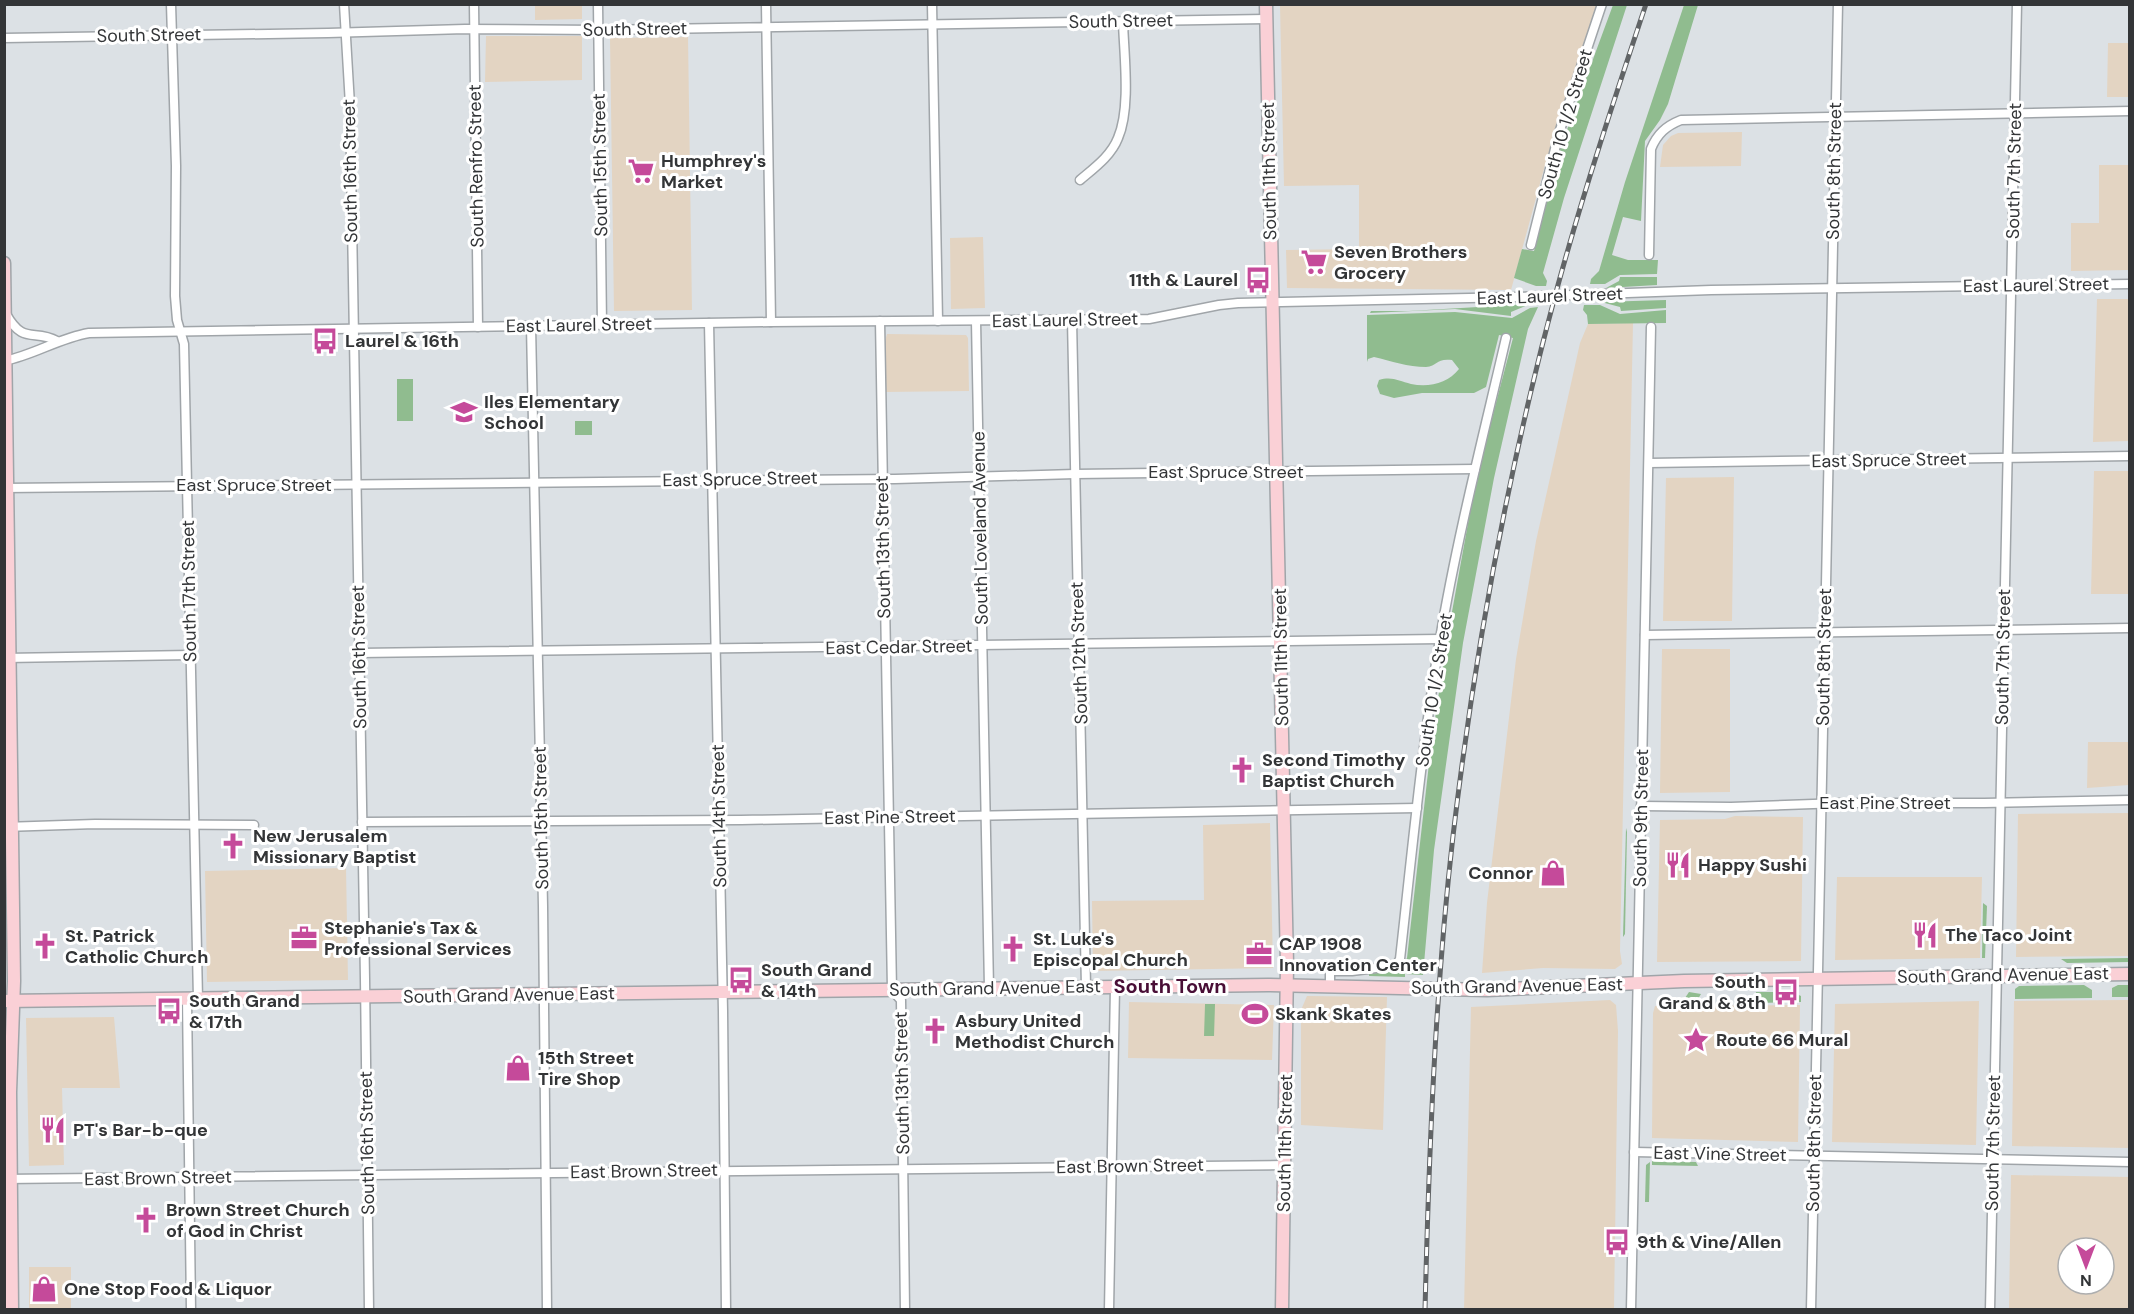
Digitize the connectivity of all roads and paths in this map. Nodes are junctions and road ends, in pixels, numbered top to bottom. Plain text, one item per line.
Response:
1 (171, 4) edge
2 (344, 4) edge
3 (474, 4) edge
4 (598, 4) edge
5 (766, 4) edge
6 (932, 4) edge
7 (1266, 4) edge
8 (1602, 4) edge
9 (1838, 4) edge
10 (2017, 4) edge
11 (1266, 19) junction
12 (1124, 21) junction
13 (932, 25) junction
14 (767, 27) junction
15 (474, 29) junction
16 (598, 30) junction
17 (344, 33) junction
18 (171, 35) junction
19 (4, 38) edge
20 (2130, 111) edge
21 (2015, 113) junction
22 (1836, 116) junction
23 (1080, 180) dead end
24 (1532, 245) dead end
25 (1649, 255) dead end
26 (4, 263) edge
27 (2130, 284) edge
28 (2012, 286) junction
29 (1832, 288) junction
30 (1272, 302) junction
31 (5, 314) edge
32 (1072, 320) junction
33 (880, 321) junction
34 (938, 321) junction
35 (976, 321) junction
36 (771, 322) junction
37 (709, 323) junction
38 (602, 325) junction
39 (531, 326) junction
40 (478, 327) junction
41 (1651, 327) dead end
42 (352, 329) junction
43 (182, 332) junction
44 (1506, 338) dead end
45 (57, 341) junction
46 (5, 361) edge
47 (2130, 456) edge
48 (2007, 458) junction
49 (1828, 461) junction
50 (1649, 463) junction
51 (1475, 469) junction
52 (1276, 472) junction
53 (1075, 474) junction
54 (979, 477) junction
55 (881, 478) junction
56 (712, 480) junction
57 (533, 481) junction
58 (355, 484) junction
59 (187, 486) junction
60 (6, 488) edge
61 (2130, 628) edge
62 (2004, 630) junction
63 (1825, 634) junction
64 (1645, 635) junction
65 (1440, 639) junction
66 (1280, 640) junction
67 (1078, 644) junction
68 (982, 646) junction
69 (885, 647) junction
70 (716, 650) junction
71 (537, 651) junction
72 (359, 653) junction
73 (190, 656) junction
74 (7, 658) edge
75 (2130, 800) edge
76 (2001, 803) junction
77 (1821, 804) junction
78 (1641, 806) junction
79 (1417, 808) junction
80 (1284, 810) junction
81 (1082, 814) junction
82 (986, 816) junction
83 (890, 817) junction
84 (718, 820) junction
85 (541, 821) junction
86 (362, 822) junction
87 (194, 825) junction
88 (254, 825) dead end
89 (8, 827) edge
90 (2130, 974) edge
91 (1996, 975) junction
92 (1818, 978) junction
93 (1638, 983) junction
94 (1287, 985) junction
95 (1330, 986) junction
96 (1086, 987) junction
97 (1115, 987) junction
98 (989, 988) junction
99 (892, 990) junction
100 (723, 992) junction
101 (544, 994) junction
102 (365, 997) junction
103 (193, 999) junction
104 (9, 1001) edge
105 (1634, 1152) junction
106 (1814, 1156) junction
107 (1994, 1159) junction
108 (2130, 1162) edge
109 (1284, 1165) junction
110 (1112, 1166) junction
111 (904, 1168) junction
112 (725, 1170) junction
113 (546, 1173) junction
114 (367, 1176) junction
115 (189, 1178) junction
116 (7, 1179) edge
117 (12, 1310) edge
118 (191, 1310) edge
119 (369, 1310) edge
120 (547, 1310) edge
121 (726, 1310) edge
122 (905, 1310) edge
123 (1109, 1310) edge
124 (1282, 1310) edge
125 (1631, 1310) edge
126 (1811, 1310) edge
127 (1990, 1310) edge

1 - 18 street, South 17th Street
2 - 17 street, South 16th Street
3 - 15 street, South Renfro Street
4 - 16 street, South 15th Street
5 - 14 street
6 - 13 street
7 - 11 street, South 11th Street
8 - 24 street, South 10 1/2 Street
9 - 22 street, South 8th Street
10 - 21 street, South 7th Street
11 - 12 street, South Street
11 - 30 street, South 11th Street
12 - 13 street, South Street
12 - 23 street
13 - 14 street, South Street
13 - 34 street
14 - 16 street, South Street
14 - 36 street
15 - 16 street, South Street
15 - 17 street, South Street
15 - 40 street, South Renfro Street
16 - 38 street, South 15th Street
17 - 18 street, South Street
17 - 42 street, South 16th Street
18 - 19 street, South Street
18 - 43 street, South 17th Street
20 - 21 street
21 - 22 street
21 - 28 street, South 7th Street
22 - 25 street
22 - 29 street, South 8th Street
26 - 31 street
27 - 28 street, East Laurel Street
28 - 29 street, East Laurel Street
28 - 48 street, South 7th Street
29 - 30 street, East Laurel Street
29 - 49 street, South 8th Street
30 - 32 street, East Laurel Street
30 - 52 street, South 11th Street
31 - 45 street
31 - 46 street
32 - 35 street, East Laurel Street
32 - 53 street, South 12th Street
33 - 34 street, East Laurel Street
33 - 36 street, East Laurel Street
33 - 55 street, South 13th Street
34 - 35 street, East Laurel Street
35 - 54 street, South Loveland Avenue
36 - 37 street, East Laurel Street
37 - 38 street, East Laurel Street
37 - 56 street, South 14th Street
38 - 39 street, East Laurel Street
39 - 40 street, East Laurel Street
39 - 57 street, South 15th Street
40 - 42 street, East Laurel Street
41 - 50 street, South 9th Street
42 - 43 street, East Laurel Street
42 - 58 street, South 16th Street
43 - 45 street, East Laurel Street
43 - 59 street, South 17th Street
44 - 51 street, South 10 1/2 Street
45 - 46 street, East Laurel Street
46 - 60 street
47 - 48 street, East Spruce Street
48 - 49 street, East Spruce Street
48 - 62 street, South 7th Street
49 - 50 street, East Spruce Street
49 - 63 street, South 8th Street
50 - 64 street, South 9th Street
51 - 52 street, East Spruce Street
51 - 65 street, South 10 1/2 Street
52 - 53 street, East Spruce Street
52 - 66 street, South 11th Street
53 - 54 street, East Spruce Street
53 - 67 street, South 12th Street
54 - 55 street, East Spruce Street
54 - 68 street, South Loveland Avenue
55 - 56 street, East Spruce Street
55 - 69 street, South 13th Street
56 - 57 street, East Spruce Street
56 - 70 street, South 14th Street
57 - 58 street, East Spruce Street
57 - 71 street, South 15th Street
58 - 59 street, East Spruce Street
58 - 72 street, South 16th Street
59 - 60 street, East Spruce Street
59 - 73 street, South 17th Street
60 - 74 street
61 - 62 street
62 - 63 street
62 - 76 street, South 7th Street
63 - 64 street
63 - 77 street, South 8th Street
64 - 78 street, South 9th Street
65 - 66 street, East Cedar Street
65 - 79 street, South 10 1/2 Street
66 - 67 street, East Cedar Street
66 - 80 street, South 11th Street
67 - 68 street, East Cedar Street
67 - 81 street, South 12th Street
68 - 69 street, East Cedar Street
68 - 82 street, South Loveland Avenue
69 - 70 street, East Cedar Street
69 - 83 street, South 13th Street
70 - 71 street, East Cedar Street
70 - 84 street, South 14th Street
71 - 72 street, East Cedar Street
71 - 85 street, South 15th Street
72 - 86 street, South 16th Street
73 - 74 street
73 - 87 street, South 17th Street
74 - 89 street
75 - 76 street, East Pine Street
76 - 77 street, East Pine Street
76 - 91 street, South 7th Street
77 - 78 street, East Pine Street
77 - 92 street, South 8th Street
78 - 93 street, South 9th Street
79 - 80 street, East Pine Street
79 - 95 street, South 10 1/2 Street
80 - 81 street, East Pine Street
80 - 94 street, South 11th Street
81 - 82 street, East Pine Street
81 - 96 street, South 12th Street
82 - 83 street, East Pine Street
82 - 98 street, South Loveland Avenue
83 - 84 street, East Pine Street
83 - 99 street, South 13th Street
84 - 85 street, East Pine Street
84 - 100 street, South 14th Street
85 - 86 street, East Pine Street
85 - 101 street, South 15th Street
86 - 102 street, South 16th Street
87 - 88 street
87 - 89 street
87 - 103 street, South 17th Street
89 - 104 street
90 - 91 street, South Grand Avenue East
91 - 92 street, South Grand Avenue East
91 - 107 street, South 7th Street
92 - 93 street, South Grand Avenue East
92 - 106 street, South 8th Street
93 - 95 street, South Grand Avenue East
93 - 105 street, South 9th Street
94 - 95 street, South Grand Avenue East
94 - 97 street, South Grand Avenue East
94 - 109 street, South 11th Street
96 - 97 street, South Grand Avenue East
96 - 98 street, South Grand Avenue East
97 - 110 street
98 - 99 street, South Grand Avenue East
99 - 100 street, South Grand Avenue East
99 - 111 street, South 13th Street
100 - 101 street, South Grand Avenue East
100 - 112 street, South 14th Street
101 - 102 street, South Grand Avenue East
101 - 113 street, South 15th Street
102 - 103 street, South Grand Avenue East
102 - 114 street, South 16th Street
103 - 104 street, South Grand Avenue East
103 - 115 street, South 17th Street
104 - 116 street
105 - 106 street, East Vine Street
105 - 125 street, South 9th Street
106 - 107 street, East Vine Street
106 - 126 street, South 8th Street
107 - 108 street, East Vine Street
107 - 127 street, South 7th Street
109 - 110 street, East Brown Street
109 - 124 street, South 11th Street
110 - 111 street, East Brown Street
110 - 123 street
111 - 112 street, East Brown Street
111 - 122 street, South 13th Street
112 - 113 street, East Brown Street
112 - 121 street, South 14th Street
113 - 114 street, East Brown Street
113 - 120 street, South 15th Street
114 - 115 street, East Brown Street
114 - 119 street, South 16th Street
115 - 116 street, East Brown Street
115 - 118 street, South 17th Street
116 - 117 street

